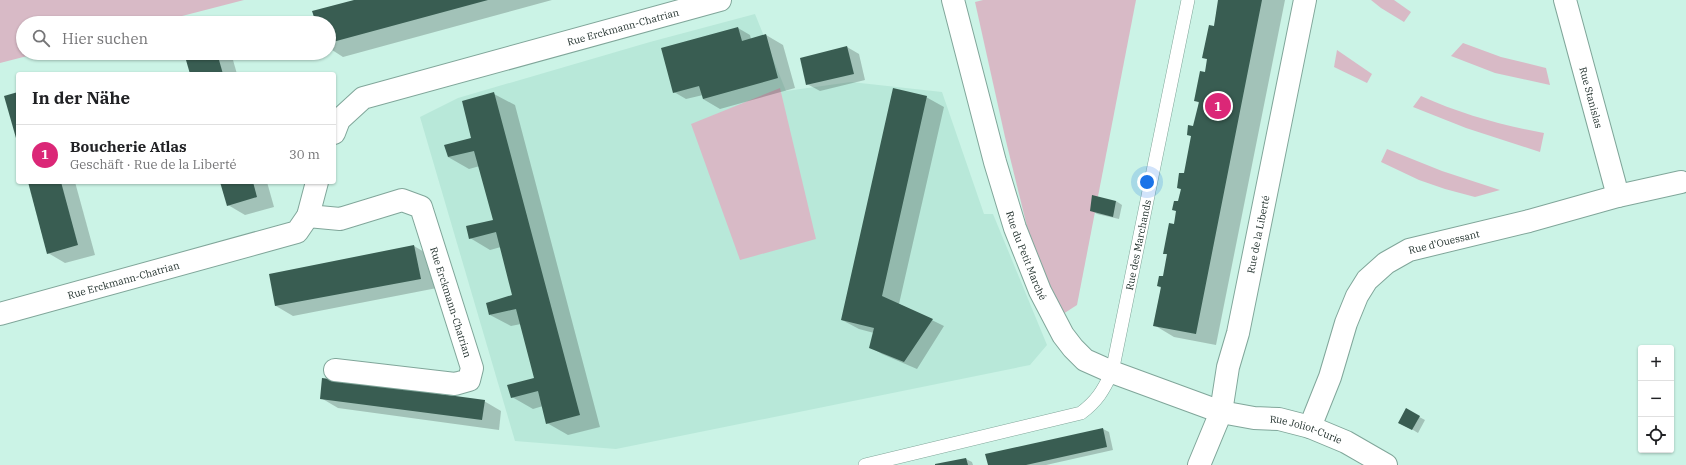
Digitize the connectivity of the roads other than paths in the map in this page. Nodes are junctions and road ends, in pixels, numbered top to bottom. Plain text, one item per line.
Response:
1 (720, 0) edge
2 (953, 0) edge
3 (1188, 0) edge
4 (1305, 0) edge
5 (1565, 0) edge
6 (336, 128) edge
7 (1681, 182) dead end
8 (316, 184) edge
9 (1618, 196) junction
10 (308, 216) junction
11 (0, 314) edge
12 (335, 370) dead end
13 (1112, 372) junction
14 (1221, 412) junction
15 (1310, 427) junction
16 (865, 465) edge
17 (1199, 465) edge
18 (1386, 465) edge

1 - 6 street, Rue Erckmann-Chatrian
2 - 13 street, Rue du Petit Marché
3 - 13 lane, Rue des Marchands
4 - 14 street, Rue de la Liberté
5 - 9 street, Rue Stanislas
7 - 9 street, Rue d'Ouessant
8 - 10 street, Rue Erckmann-Chatrian
9 - 15 street, Rue d'Ouessant
10 - 11 street, Rue Erckmann-Chatrian
10 - 12 street, Rue Erckmann-Chatrian
13 - 14 street, Rue du Petit Marché
13 - 16 lane, Rue des Marchands
14 - 15 street, Rue Joliot-Curie
14 - 17 street, Rue de la Liberté
15 - 18 street, Rue Joliot-Curie

